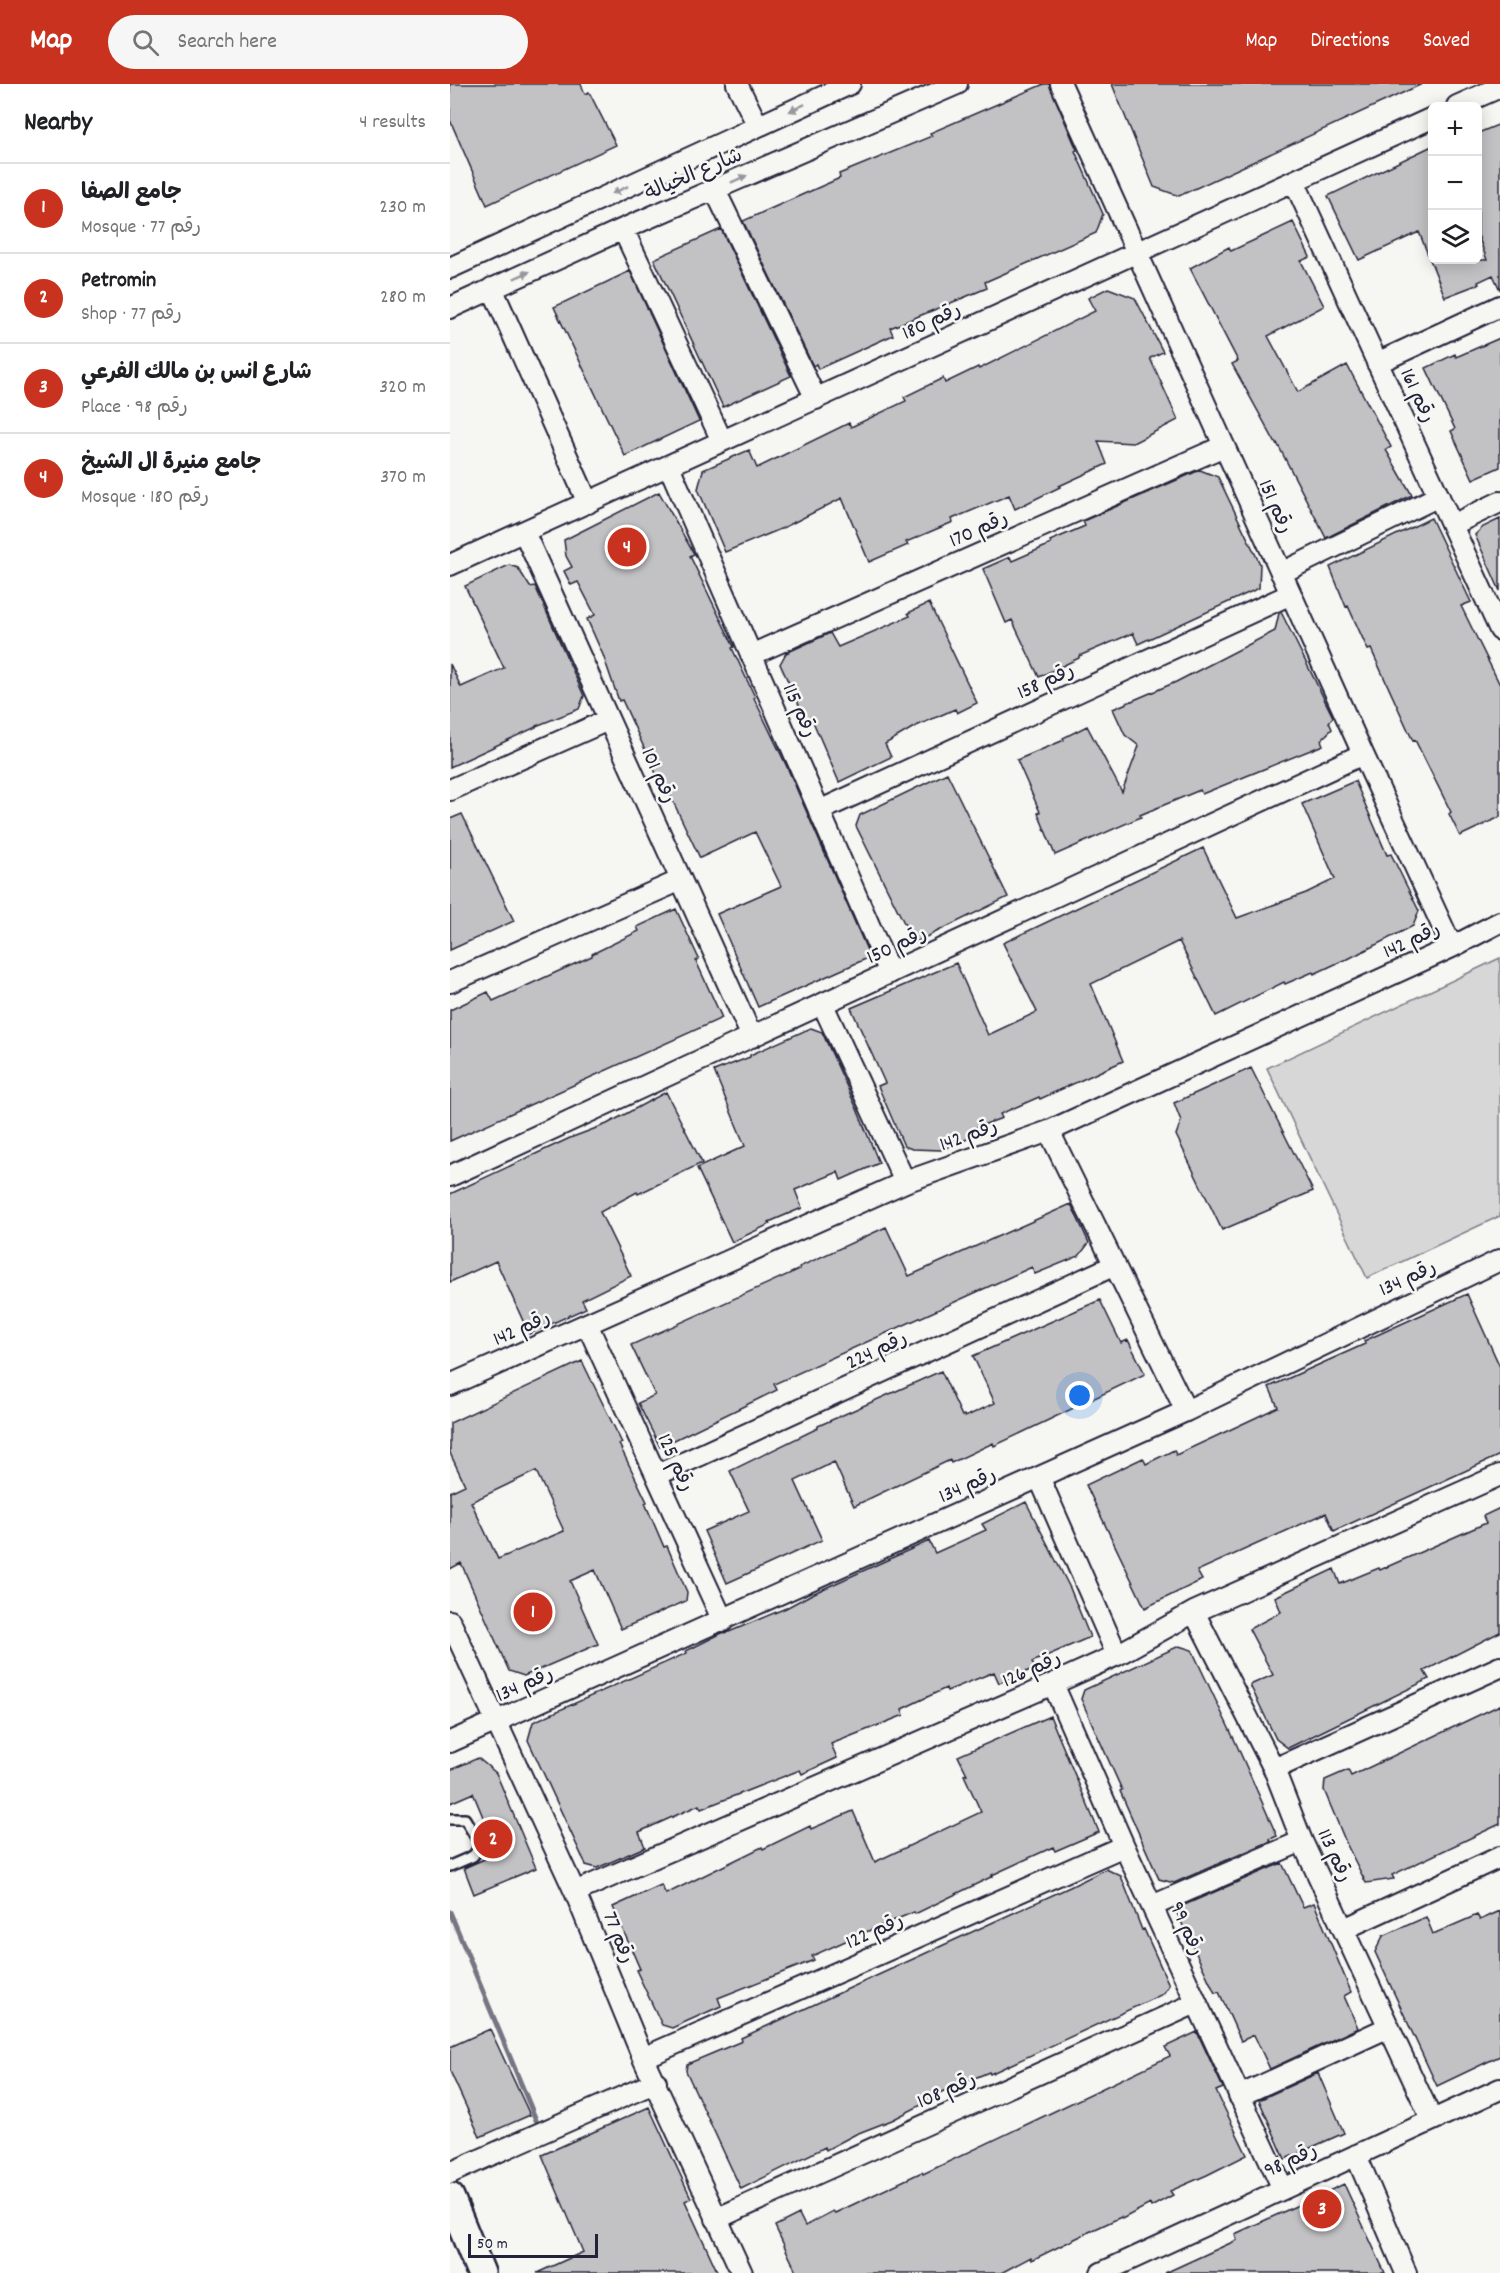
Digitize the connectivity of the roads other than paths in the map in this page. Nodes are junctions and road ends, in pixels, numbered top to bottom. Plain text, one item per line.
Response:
1 (737, 84) edge
2 (850, 84) edge
3 (957, 84) edge
4 (1061, 84) edge
5 (1500, 87) edge
6 (1466, 102) edge
7 (1428, 120) edge
8 (758, 126) junction
9 (1294, 181) junction
10 (715, 190) junction
11 (623, 228) junction
12 (1137, 253) junction
13 (450, 268) edge
14 (492, 288) junction
15 (1500, 306) edge
16 (450, 308) edge
17 (1377, 363) junction
18 (816, 399) junction
19 (722, 441) junction
20 (1224, 446) junction
21 (669, 466) junction
22 (1438, 496) junction
23 (1500, 502) edge
24 (588, 503) junction
25 (1452, 525) junction
26 (524, 532) junction
27 (450, 565) edge
28 (1281, 573) junction
29 (1291, 594) junction
30 (1500, 630) edge
31 (751, 655) junction
32 (609, 720) junction
33 (1363, 754) junction
34 (450, 790) edge
35 (819, 811) junction
36 (681, 880) junction
37 (1500, 922) edge
38 (1452, 947) junction
39 (890, 973) junction
40 (450, 982) edge
41 (823, 1005) junction
42 (752, 1037) junction
43 (1049, 1131) junction
44 (450, 1176) edge
45 (905, 1182) junction
46 (1500, 1260) edge
47 (1115, 1265) junction
48 (587, 1324) junction
49 (450, 1385) edge
50 (1186, 1411) junction
51 (657, 1475) junction
52 (1500, 1475) edge
53 (1039, 1477) junction
54 (1194, 1612) junction
55 (450, 1621) edge
56 (723, 1621) junction
57 (1117, 1655) junction
58 (1500, 1667) edge
59 (1053, 1684) junction
60 (496, 1722) junction
61 (450, 1742) edge
62 (1274, 1769) junction
63 (450, 1819) edge
64 (1302, 1841) junction
65 (1124, 1846) junction
66 (1500, 1857) edge
67 (450, 1866) edge
68 (575, 1892) junction
69 (1152, 1906) junction
70 (1344, 1929) junction
71 (1196, 2003) junction
72 (1389, 2027) junction
73 (643, 2058) junction
74 (656, 2082) junction
75 (1500, 2089) edge
76 (1239, 2096) junction
77 (1432, 2120) junction
78 (1356, 2155) junction
79 (450, 2174) edge
80 (1283, 2189) junction
81 (450, 2197) edge
82 (716, 2219) junction
83 (480, 2268) edge
84 (742, 2273) edge
85 (1101, 2273) edge
86 (1406, 2273) edge

1 - 8 street
2 -> 8 street, شارع الخيالة
10 -> 3 street, شارع الخيالة
4 - 12 street, رقم 151
5 - 6 street
7 - 9 street, رقم 180
8 -> 13 street, شارع الخيالة
9 - 12 street, رقم 180
9 - 17 street, رقم 161
10 - 11 street, شارع الخيالة
10 - 18 street
14 -> 11 street, شارع الخيالة
11 - 19 street
12 - 18 street, رقم 180
12 - 20 street, رقم 151
14 - 16 street, شارع الخيالة
14 - 24 street
15 - 17 street
17 - 22 street, رقم 161
18 - 19 street, رقم 180
19 - 21 street, رقم 180
20 - 28 street, رقم 151
20 - 31 street, رقم 170
21 - 24 street, رقم 180
21 - 31 street, رقم 115
22 - 25 street, رقم 161
22 - 28 street
23 - 25 street
24 - 26 street, رقم 180
25 - 30 street, رقم 161
26 - 27 street, رقم 180
26 - 32 street, رقم 101
28 - 29 street, رقم 151
29 - 33 street, رقم 151
29 - 35 street, رقم 158
31 - 35 street, رقم 115
32 - 34 street
32 - 36 street, رقم 101
33 - 38 street, رقم 151
33 - 39 street, رقم 150
35 - 39 street, رقم 115
36 - 40 street
36 - 42 street, رقم 101
37 - 38 street, رقم 142
38 - 43 street, رقم 142
39 - 41 street, رقم 150
41 - 42 street, رقم 150
41 - 45 street
42 - 44 street, رقم 150
43 - 45 street, رقم 142
43 - 47 street
45 - 48 street, رقم 142
46 - 50 street, رقم 134
47 - 50 street
47 - 51 street, رقم 224
48 - 49 street, رقم 142
48 - 51 street, رقم 125
50 - 53 street, رقم 134
51 - 56 street, رقم 125
52 - 54 street, رقم 126
53 - 56 street, رقم 134
53 - 57 street
54 - 57 street, رقم 126
54 - 62 street, رقم 113
55 - 60 street, رقم 77
56 - 60 street, رقم 134
57 - 59 street, رقم 126
58 - 62 street
59 - 65 street, رقم 99
59 - 68 street, رقم 126
60 - 61 street, رقم 134
60 - 68 street, رقم 77
62 - 64 street, رقم 113
63 - 67 lane
64 - 69 street
64 - 70 street, رقم 113
65 - 69 street, رقم 99
65 - 73 street, رقم 122
66 - 70 street
68 - 73 street, رقم 77
69 - 71 street, رقم 99
70 - 72 street, رقم 113
71 - 76 street, رقم 99
71 - 82 street, رقم 108
72 - 76 street
72 - 77 street, رقم 113
73 - 74 street, رقم 77
74 - 79 street
74 - 82 street, رقم 77
75 - 77 street, رقم 98
76 - 80 street, رقم 99
77 - 78 street, رقم 98
78 - 80 street, رقم 98
78 - 86 street
80 - 85 street, رقم 98
81 - 83 main road
82 - 84 street, رقم 77

